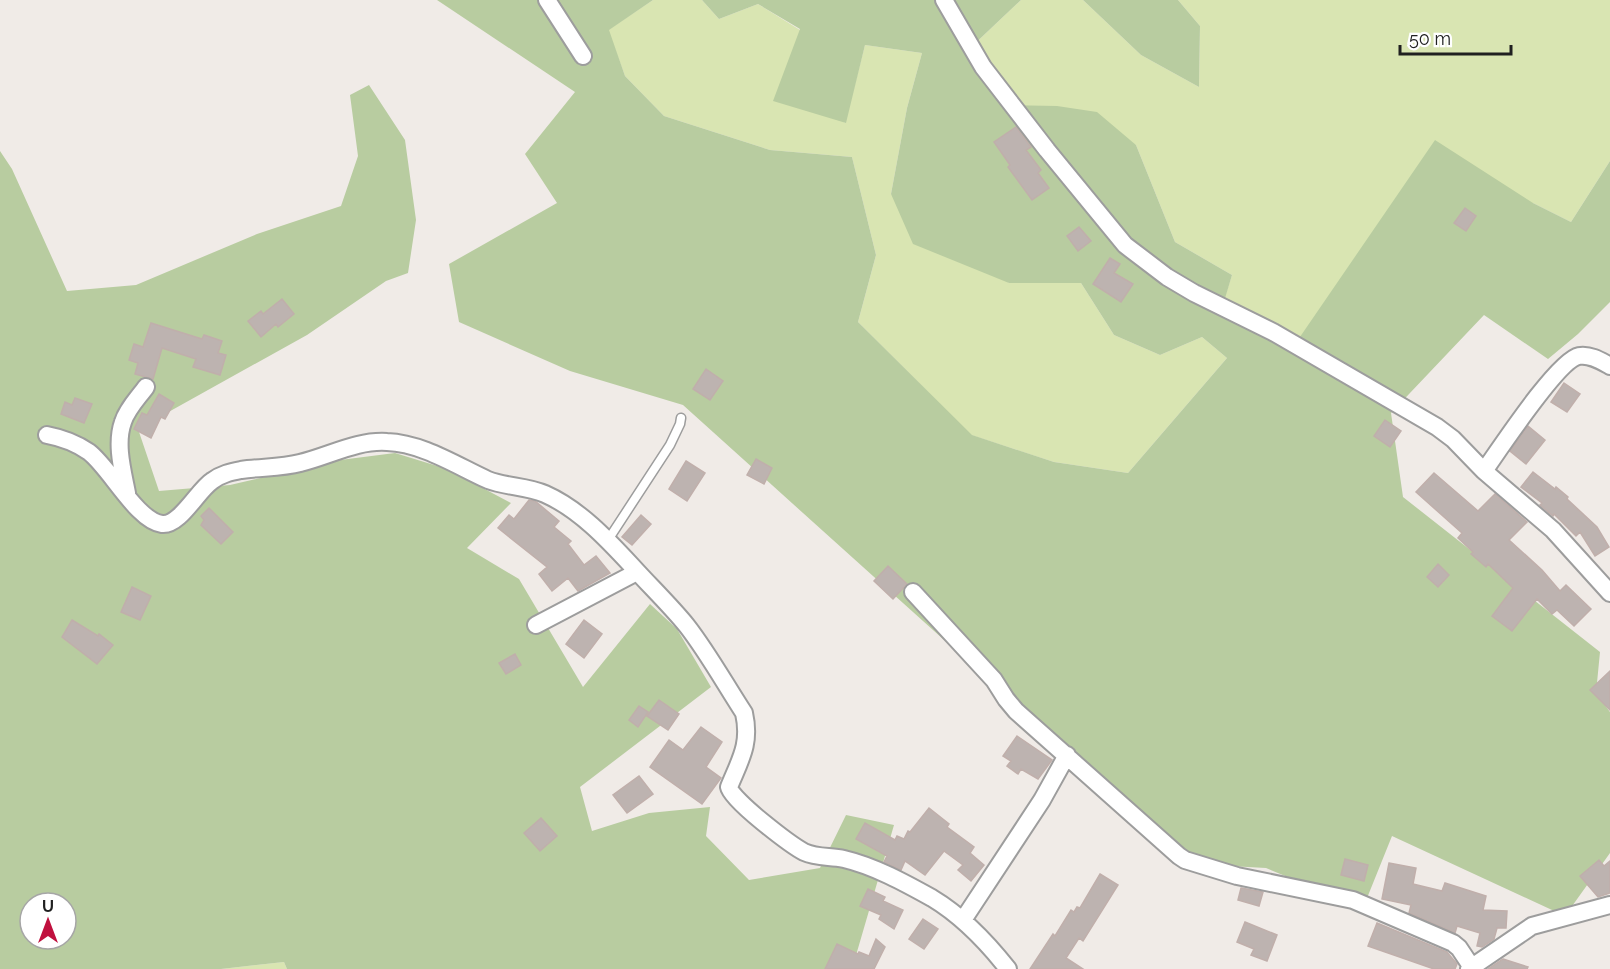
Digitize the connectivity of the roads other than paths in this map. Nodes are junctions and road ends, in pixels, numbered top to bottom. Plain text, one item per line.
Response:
1 (547, 0) edge
2 (944, 0) edge
3 (583, 56) dead end
4 (1610, 366) edge
5 (146, 387) dead end
6 (681, 418) dead end
7 (47, 435) dead end
8 (1484, 471) junction
9 (127, 497) junction
10 (608, 540) junction
11 (637, 572) junction
12 (913, 592) dead end
13 (1610, 593) edge
14 (536, 625) dead end
15 (1067, 756) junction
16 (1610, 905) edge
17 (963, 920) junction
18 (1470, 968) edge
19 (1008, 969) edge

1 - 3 street
2 - 8 street
4 - 8 street
5 - 9 street
6 - 10 lane
7 - 9 street
8 - 13 street
9 - 10 street
10 - 11 street
11 - 14 street
11 - 17 street
12 - 15 street
15 - 17 street
15 - 18 street
16 - 18 street
17 - 19 street

